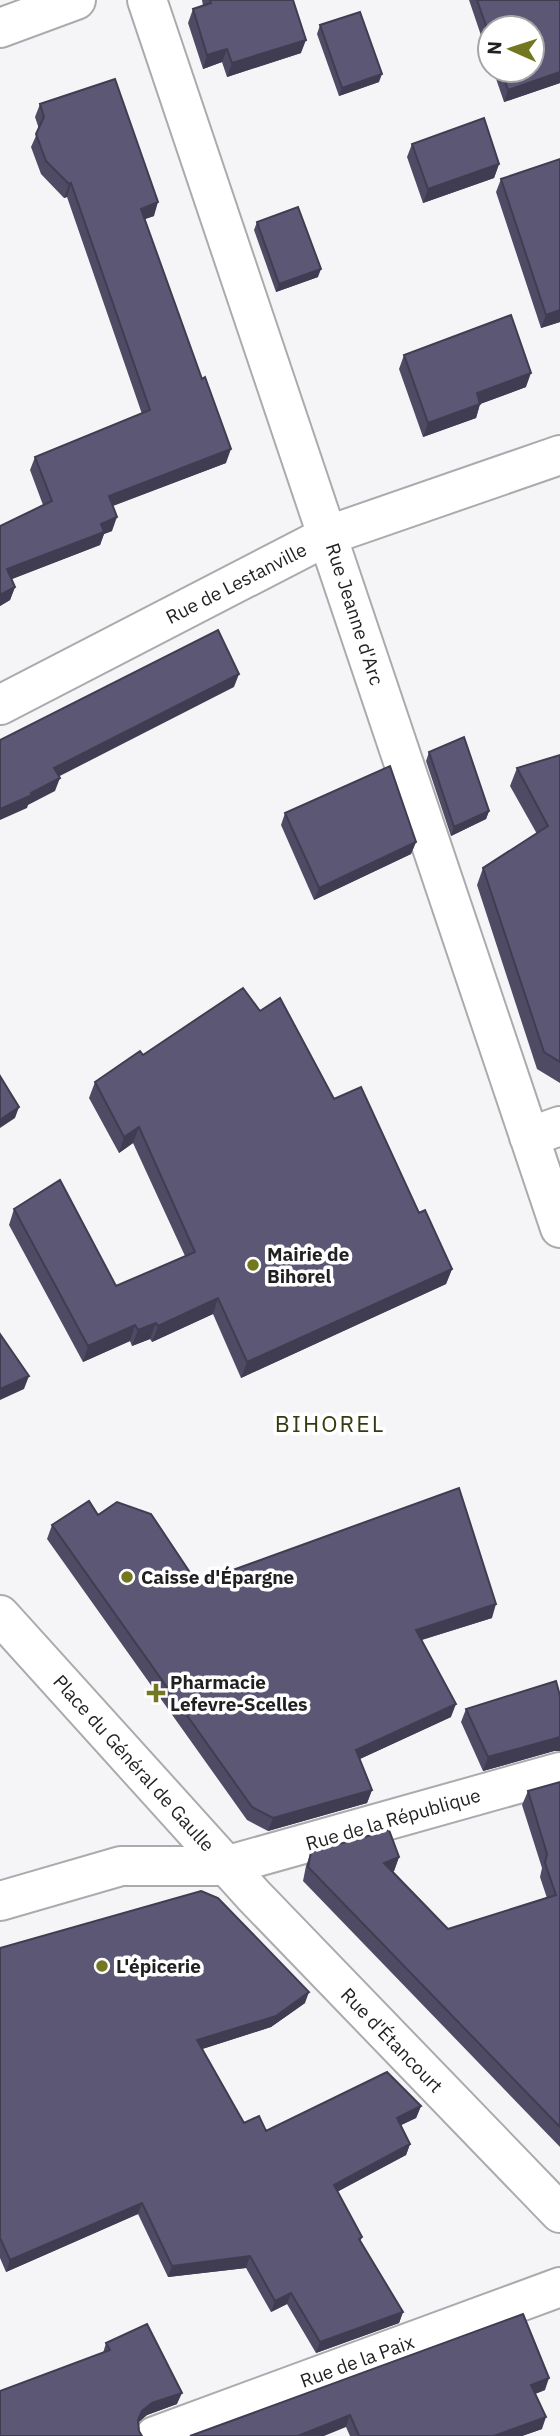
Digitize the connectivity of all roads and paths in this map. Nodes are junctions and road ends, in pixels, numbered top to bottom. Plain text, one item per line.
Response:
1 (76, 0) edge
2 (147, 0) edge
3 (0, 28) edge
4 (560, 455) edge
5 (329, 535) junction
6 (0, 705) edge
7 (545, 1131) edge
8 (560, 1228) edge
9 (0, 1615) edge
10 (560, 1772) edge
11 (225, 1866) junction
12 (0, 1901) edge
13 (560, 2213) edge
14 (560, 2287) edge
15 (155, 2436) edge

1 - 3 street
2 - 5 street, Rue Jeanne d'Arc
4 - 5 street, Rue de Lestanville
5 - 6 street, Rue de Lestanville
5 - 7 street, Rue Jeanne d'Arc
7 - 8 street, Rue Jeanne d'Arc
9 - 11 street, Place du Général de Gaulle
10 - 11 street, Rue de la République
11 - 12 street, Place du Général de Gaulle
11 - 13 street, Rue d'Étancourt
14 - 15 street, Rue de la Paix

